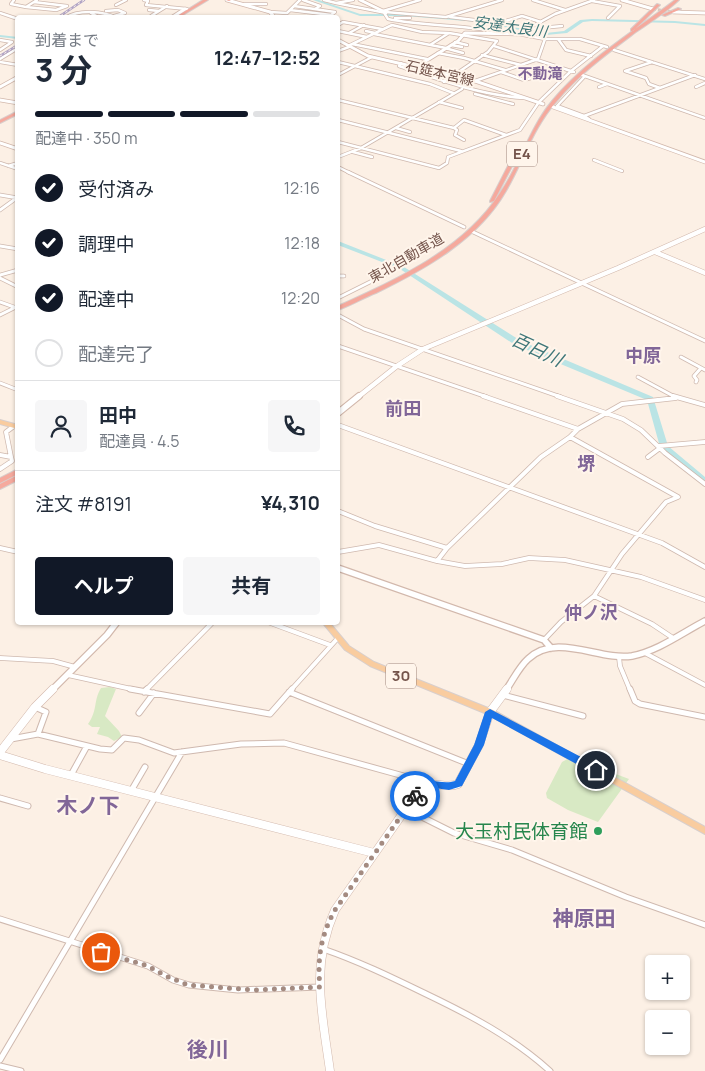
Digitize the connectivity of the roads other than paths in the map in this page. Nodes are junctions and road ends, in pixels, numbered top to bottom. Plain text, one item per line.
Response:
1 (14, 0) edge
2 (37, 0) edge
3 (126, 0) edge
4 (144, 0) edge
5 (148, 0) edge
6 (228, 0) edge
7 (254, 0) edge
8 (302, 0) edge
9 (324, 0) edge
10 (353, 0) edge
11 (360, 0) edge
12 (420, 0) edge
13 (502, 0) edge
14 (533, 0) edge
15 (622, 0) edge
16 (672, 0) edge
17 (677, 0) edge
18 (206, 1) edge
19 (592, 1) edge
20 (33, 2) junction
21 (336, 3) junction
22 (246, 4) junction
23 (266, 4) dead end
24 (116, 5) dead end
25 (658, 5) dead end
26 (26, 6) junction
27 (167, 6) junction
28 (294, 6) junction
29 (268, 7) dead end
30 (679, 8) dead end
31 (187, 9) junction
32 (315, 9) junction
33 (653, 9) tunnel mouth
34 (149, 10) dead end
35 (263, 10) junction
36 (290, 10) junction
37 (566, 10) junction
38 (159, 11) junction
39 (104, 12) junction
40 (270, 12) junction
41 (672, 12) tunnel mouth
42 (0, 13) edge
43 (90, 13) junction
44 (281, 13) joint
45 (309, 13) junction
46 (386, 13) junction
47 (705, 13) edge
48 (373, 14) dead end
49 (70, 15) edge
50 (94, 15) edge
51 (111, 15) edge
52 (120, 15) edge
53 (153, 15) edge
54 (176, 15) edge
55 (180, 15) edge
56 (185, 15) edge
57 (272, 15) edge
58 (446, 17) junction
59 (15, 18) edge
60 (410, 18) dead end
61 (608, 18) dead end
62 (388, 19) junction
63 (541, 22) junction
64 (647, 22) junction
65 (340, 24) edge
66 (364, 25) junction
67 (484, 26) dead end
68 (562, 26) dead end
69 (479, 28) junction
70 (382, 29) junction
71 (527, 30) junction
72 (340, 31) edge
73 (366, 31) dead end
74 (392, 32) dead end
75 (506, 32) junction
76 (348, 33) junction
77 (374, 33) junction
78 (449, 33) junction
79 (520, 33) junction
80 (355, 34) junction
81 (630, 34) junction
82 (386, 36) junction
83 (367, 37) junction
84 (461, 37) junction
85 (347, 38) dead end
86 (426, 39) dead end
87 (545, 39) junction
88 (558, 39) junction
89 (0, 41) edge
90 (340, 41) edge
91 (455, 42) junction
92 (420, 43) junction
93 (430, 45) junction
94 (451, 45) junction
95 (467, 45) dead end
96 (349, 46) junction
97 (434, 46) junction
98 (494, 46) junction
99 (603, 46) junction
100 (462, 47) dead end
101 (607, 47) dead end
102 (446, 48) junction
103 (0, 50) edge
104 (15, 50) edge
105 (429, 50) dead end
106 (614, 50) dead end
107 (340, 51) edge
108 (463, 52) dead end
109 (438, 53) junction
110 (482, 55) junction
111 (591, 56) junction
112 (372, 57) junction
113 (427, 60) junction
114 (537, 60) junction
115 (0, 61) edge
116 (474, 61) junction
117 (340, 62) edge
118 (652, 62) junction
119 (361, 63) junction
120 (401, 63) junction
121 (15, 64) edge
122 (368, 65) dead end
123 (521, 65) junction
124 (354, 66) junction
125 (416, 67) junction
126 (412, 70) junction
127 (505, 70) junction
128 (571, 71) junction
129 (501, 72) junction
130 (574, 72) dead end
131 (340, 74) edge
132 (695, 75) junction
133 (455, 76) junction
134 (535, 77) dead end
135 (468, 79) junction
136 (705, 79) edge
137 (15, 80) edge
138 (475, 81) junction
139 (444, 82) junction
140 (461, 82) dead end
141 (705, 83) edge
142 (607, 84) junction
143 (599, 87) dead end
144 (696, 87) dead end
145 (0, 88) edge
146 (660, 88) junction
147 (462, 89) junction
148 (505, 90) junction
149 (454, 93) junction
150 (492, 95) junction
151 (639, 95) junction
152 (529, 98) junction
153 (0, 100) edge
154 (340, 100) edge
155 (15, 102) edge
156 (439, 102) junction
157 (541, 103) junction
158 (513, 104) dead end
159 (553, 107) dead end
160 (462, 108) dead end
161 (15, 115) edge
162 (584, 116) junction
163 (412, 118) junction
164 (705, 118) edge
165 (340, 120) edge
166 (589, 120) junction
167 (0, 123) edge
168 (396, 128) junction
169 (454, 128) junction
170 (387, 132) junction
171 (410, 132) dead end
172 (507, 135) junction
173 (464, 140) dead end
174 (0, 143) edge
175 (340, 143) edge
176 (15, 148) edge
177 (361, 148) junction
178 (463, 151) junction
179 (353, 152) junction
180 (340, 156) edge
181 (372, 157) dead end
182 (594, 160) dead end
183 (705, 162) edge
184 (0, 164) edge
185 (15, 164) edge
186 (8, 166) junction
187 (15, 168) edge
188 (340, 168) edge
189 (622, 171) dead end
190 (0, 195) edge
191 (15, 198) edge
192 (15, 199) edge
193 (0, 210) edge
194 (464, 227) dead end
195 (705, 229) edge
196 (473, 232) dead end
197 (0, 246) edge
198 (15, 248) edge
199 (655, 252) junction
200 (15, 271) edge
201 (392, 271) dead end
202 (705, 273) edge
203 (402, 275) junction
204 (340, 276) edge
205 (344, 276) dead end
206 (0, 277) edge
207 (582, 283) junction
208 (15, 284) edge
209 (340, 297) edge
210 (0, 302) edge
211 (340, 303) edge
212 (15, 306) edge
213 (340, 307) edge
214 (15, 308) edge
215 (0, 316) edge
216 (340, 316) edge
217 (705, 341) edge
218 (340, 347) edge
219 (423, 349) junction
220 (681, 357) dead end
221 (397, 366) junction
222 (703, 369) edge
223 (638, 376) dead end
224 (659, 381) dead end
225 (696, 382) dead end
226 (0, 383) edge
227 (651, 384) junction
228 (15, 389) edge
229 (676, 398) junction
230 (705, 405) edge
231 (340, 410) edge
232 (607, 414) junction
233 (0, 422) edge
234 (340, 426) edge
235 (15, 427) edge
236 (15, 428) edge
237 (578, 429) junction
238 (570, 437) junction
239 (705, 442) edge
240 (661, 446) junction
241 (0, 455) edge
242 (648, 456) dead end
243 (11, 458) junction
244 (0, 469) edge
245 (15, 473) edge
246 (15, 479) edge
247 (0, 481) edge
248 (705, 484) edge
249 (0, 487) edge
250 (510, 488) junction
251 (340, 512) edge
252 (639, 535) junction
253 (0, 548) edge
254 (447, 548) junction
255 (15, 551) edge
256 (340, 552) edge
257 (437, 561) junction
258 (705, 567) edge
259 (340, 569) edge
260 (611, 570) junction
261 (594, 596) junction
262 (705, 600) edge
263 (705, 621) edge
264 (115, 625) edge
265 (210, 625) edge
266 (276, 625) edge
267 (327, 625) edge
268 (673, 638) junction
269 (337, 639) junction
270 (544, 640) junction
271 (330, 645) junction
272 (551, 648) junction
273 (645, 653) junction
274 (620, 657) junction
275 (0, 658) edge
276 (75, 667) junction
277 (68, 675) junction
278 (705, 685) edge
279 (144, 692) junction
280 (289, 692) junction
281 (154, 693) junction
282 (502, 695) junction
283 (35, 707) junction
284 (490, 712) junction
285 (139, 713) dead end
286 (583, 716) dead end
287 (705, 716) edge
288 (38, 734) junction
289 (9, 740) junction
290 (86, 746) junction
291 (182, 752) junction
292 (0, 753) edge
293 (469, 764) junction
294 (146, 767) dead end
295 (71, 775) junction
296 (432, 784) junction
297 (131, 791) junction
298 (155, 797) junction
299 (0, 798) edge
300 (28, 806) dead end
301 (406, 809) junction
302 (705, 831) edge
303 (374, 853) junction
304 (0, 919) edge
305 (705, 925) edge
306 (71, 941) junction
307 (320, 948) junction
308 (320, 987) junction
309 (0, 1060) edge
310 (0, 1066) edge
311 (21, 1071) edge
312 (330, 1071) edge
313 (550, 1071) edge

1 - 26 street
2 - 20 street
3 - 24 street
4 - 5 street
5 - 27 street
6 - 22 street
7 - 22 street
8 - 28 street
8 - 32 street
9 - 21 street
10 - 21 street
11 - 46 street
12 - 46 street
13 - 58 street
14 - 37 street
15 - 33 street
16 - 64 highway, 東北自動車道 / E4
17 - 64 highway, 東北自動車道 / E4
18 - 31 highway
18 - 56 highway
19 - 37 street
19 - 61 street
20 - 26 street
20 - 26 street
21 - 46 street
22 - 23 street
22 - 35 street
25 - 64 highway
27 - 31 street
27 - 38 street
28 - 32 street
28 - 36 street
29 - 35 street
30 - 64 highway
31 - 54 street
31 - 55 highway
32 - 45 street
32 - 45 street
34 - 38 street
35 - 40 street
36 - 44 street
36 - 45 street
37 - 63 street
38 - 53 street
39 - 43 street
39 - 51 street
39 - 52 street
40 - 44 street
40 - 57 street
41 - 47 street
42 - 59 street
43 - 49 street
43 - 50 street
46 - 48 street
46 - 58 street
46 - 62 street
58 - 63 street
60 - 62 street
62 - 69 street
63 - 71 street
64 - 81 highway
64 - 81 highway, 東北自動車道 / E4
65 - 66 street
66 - 70 street
66 - 76 street
67 - 69 street
68 - 71 street
69 - 75 street
70 - 77 street
70 - 78 street
71 - 79 street
72 - 76 street
73 - 77 street
74 - 82 street
75 - 79 street
75 - 84 street
76 - 80 street
77 - 82 street
77 - 83 street
78 - 84 street
78 - 93 street
79 - 87 street
80 - 83 street
80 - 85 street
81 - 203 highway, 東北自動車道 / E4
82 - 92 street
83 - 96 street
84 - 91 street
84 - 98 street
86 - 92 street
87 - 88 street
87 - 114 street
88 - 99 street
88 - 111 street
89 - 103 street
90 - 96 street, 石筵本宮線
91 - 94 street
91 - 95 street
92 - 93 street
93 - 97 street
94 - 100 street
94 - 102 street
96 - 107 street
96 - 112 street, 石筵本宮線
96 - 113 street
97 - 102 street
97 - 105 street
98 - 110 street
98 - 114 street
99 - 101 street
99 - 111 street
102 - 108 street
102 - 109 street
104 - 115 street
106 - 118 street
109 - 113 street
109 - 116 street
110 - 116 street
110 - 123 street
111 - 128 street
112 - 119 street
112 - 120 street, 石筵本宮線
113 - 125 street
114 - 123 street
114 - 128 street
115 - 121 street
116 - 127 street
116 - 133 street
117 - 124 street
118 - 132 street
118 - 146 street
119 - 122 street
119 - 124 street
120 - 125 street, 石筵本宮線
120 - 126 street
123 - 127 street
124 - 131 street
124 - 149 street
125 - 126 street
125 - 133 street, 石筵本宮線
126 - 139 street
127 - 129 street
128 - 130 street
128 - 157 street
129 - 134 street
129 - 138 street
132 - 136 street
132 - 146 street
133 - 135 street, 石筵本宮線
133 - 139 street
135 - 138 street, 石筵本宮線
135 - 140 street
137 - 145 street
138 - 148 street, 石筵本宮線
139 - 147 street
141 - 144 street
142 - 143 street
142 - 151 street
142 - 162 street
146 - 151 street
147 - 149 street
147 - 150 street
147 - 158 street
148 - 150 street
148 - 152 street, 石筵本宮線
149 - 156 street
150 - 152 street
151 - 162 street
151 - 164 street
152 - 157 street, 石筵本宮線
153 - 155 street
154 - 163 street
156 - 160 street
156 - 163 street
157 - 172 street
159 - 166 street
161 - 167 highway
162 - 166 street
163 - 168 street
163 - 169 street
165 - 170 street
166 - 183 street
168 - 170 street
168 - 171 street
169 - 172 street
169 - 173 street
170 - 177 street
170 - 178 street
172 - 178 street
174 - 176 street
175 - 177 street
177 - 178 street
177 - 179 street
179 - 180 street
179 - 181 street
182 - 189 street
184 - 186 street
185 - 186 street
186 - 187 street
188 - 194 street
190 - 191 street
192 - 193 street
195 - 199 street
196 - 207 street
197 - 198 street
199 - 202 street
199 - 207 street
200 - 206 street
201 - 209 street
203 - 211 highway, 東北自動車道 / E4
203 - 213 highway, 東北自動車道 / E4
204 - 205 street
206 - 208 street
207 - 217 street
207 - 219 street
210 - 212 street
214 - 215 street
216 - 219 street
218 - 221 street
219 - 221 street
219 - 232 street
220 - 222 street
221 - 231 street
221 - 237 street
222 - 225 street
223 - 227 street
224 - 227 street
226 - 228 street
227 - 229 street
229 - 230 street
229 - 232 street
232 - 237 street
232 - 240 street
233 - 235 main road
234 - 250 street
236 - 243 street
237 - 238 street
238 - 250 street
238 - 252 street
239 - 240 street
240 - 242 street
240 - 248 street
241 - 243 street
243 - 244 street
245 - 247 highway
246 - 249 highway
250 - 252 street
250 - 254 street
251 - 254 street
252 - 258 street
252 - 260 street
253 - 255 street
254 - 257 street
256 - 257 street
257 - 260 street
259 - 270 street
260 - 261 street
260 - 262 street
261 - 268 street
261 - 270 street
263 - 268 street
264 - 276 street
265 - 279 street
266 - 271 street
267 - 269 main road, 30
268 - 273 street
269 - 271 street
269 - 284 main road, 30
270 - 272 street
271 - 280 street
272 - 274 street
272 - 282 street
273 - 274 street
273 - 278 street
274 - 287 street
275 - 276 street
276 - 277 street
277 - 279 street
277 - 283 street
279 - 281 street
280 - 281 street
280 - 293 street
281 - 285 street
282 - 284 street
282 - 286 street
283 - 288 street
283 - 289 street
284 - 293 street
284 - 302 main road, 30
288 - 289 street
288 - 290 street
289 - 292 street
290 - 291 street
290 - 295 street
291 - 296 street
291 - 298 street
292 - 295 street
293 - 296 street
294 - 297 street
295 - 297 street
296 - 301 street
297 - 298 street
298 - 303 street
298 - 306 street
299 - 300 street
301 - 303 street
301 - 305 street
303 - 307 street
304 - 306 street
306 - 308 street
306 - 309 street
307 - 308 street
307 - 313 street
308 - 312 street
310 - 311 street

